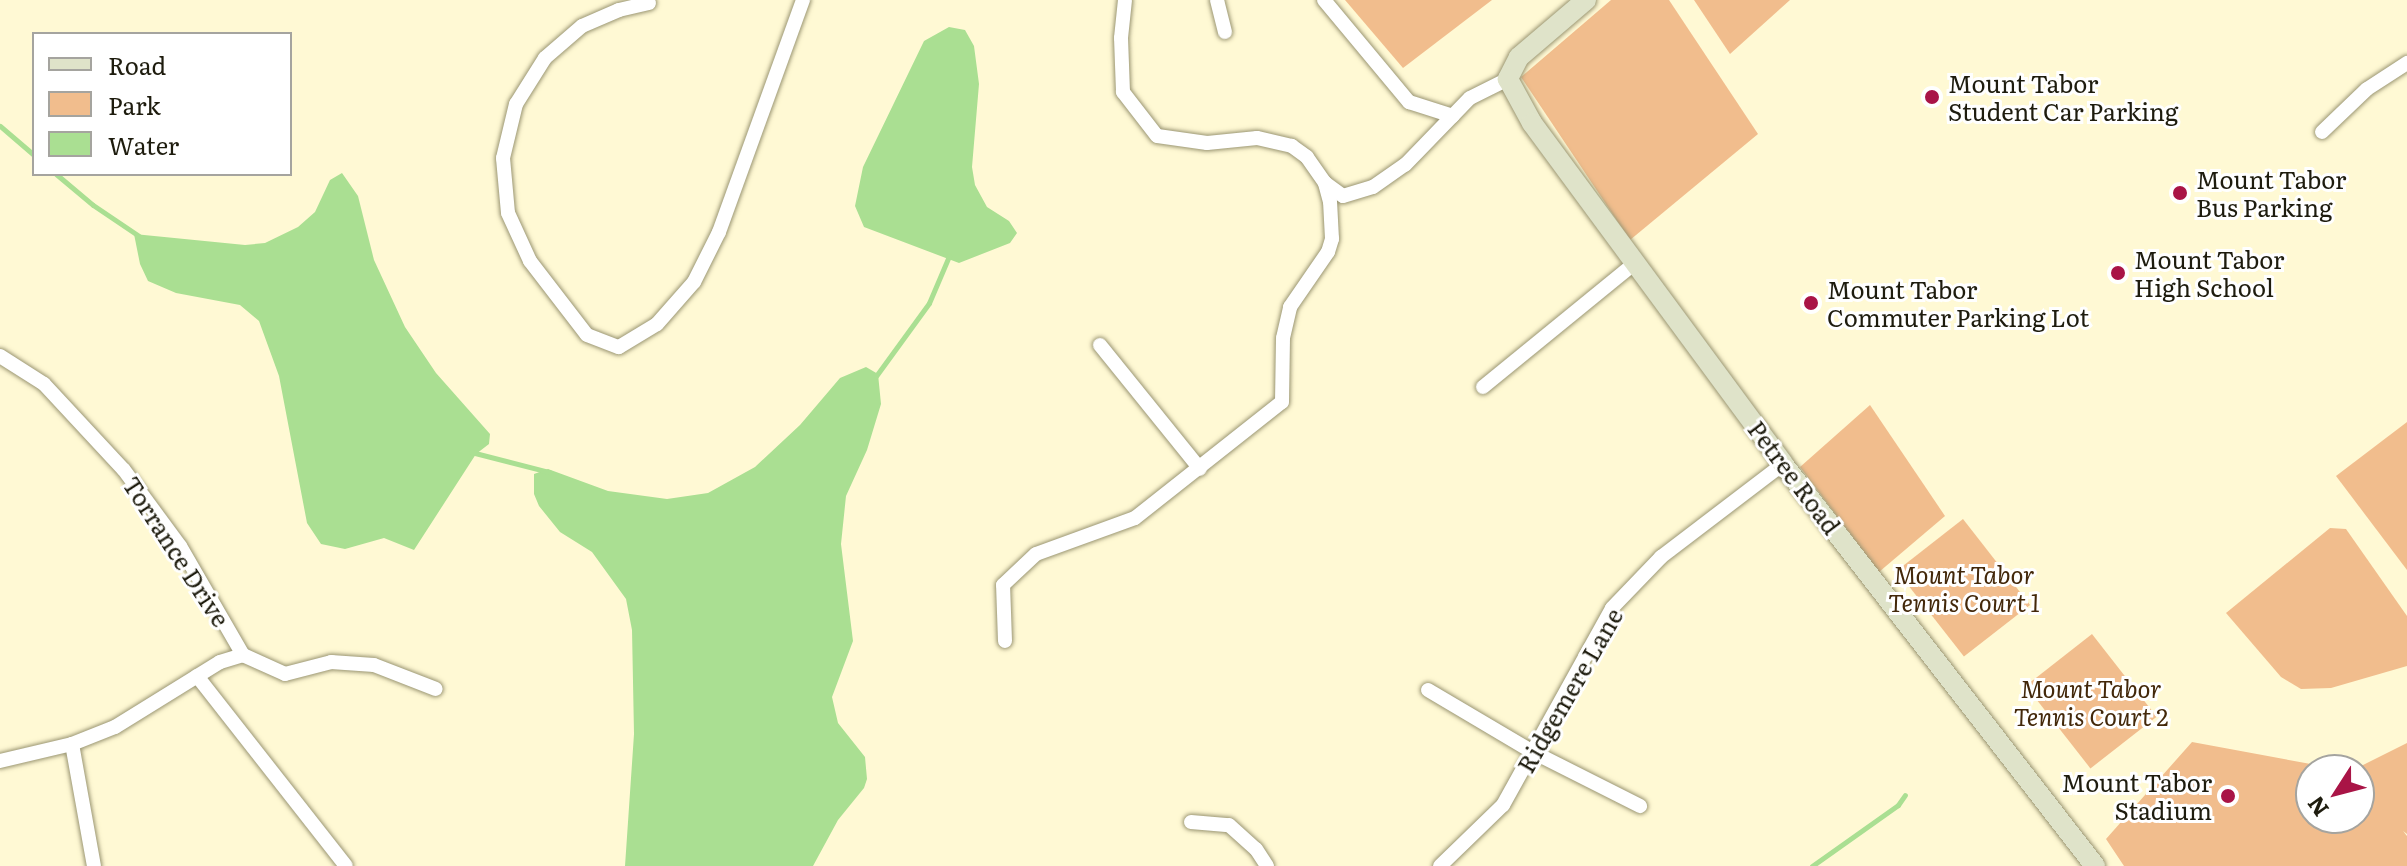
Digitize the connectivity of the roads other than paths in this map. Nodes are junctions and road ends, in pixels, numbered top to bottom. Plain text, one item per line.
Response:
1 (803, 0) edge
2 (1125, 0) edge
3 (1217, 0) edge
4 (1324, 0) edge
5 (1586, 0) edge
6 (649, 3) dead end
7 (1225, 32) dead end
8 (2407, 63) edge
9 (1508, 79) junction
10 (1453, 116) junction
11 (2322, 132) dead end
12 (1325, 183) junction
13 (1635, 263) junction
14 (1100, 345) dead end
15 (0, 356) edge
16 (1483, 387) dead end
17 (1783, 464) junction
18 (1200, 469) junction
19 (1005, 641) dead end
20 (243, 655) junction
21 (197, 676) junction
22 (436, 689) dead end
23 (1428, 690) dead end
24 (72, 744) junction
25 (1533, 752) junction
26 (0, 761) edge
27 (1640, 806) dead end
28 (1191, 822) dead end
29 (94, 866) edge
30 (346, 866) edge
31 (1267, 866) edge
32 (1440, 866) edge
33 (2095, 866) edge

1 - 6 street
2 - 12 street
3 - 7 street
4 - 10 street
5 - 9 street
8 - 11 street
9 - 10 street
9 - 13 street, Petree Road
10 - 12 street
12 - 18 street
13 - 16 street
13 - 17 street, Petree Road
14 - 18 street
15 - 20 street, Torrance Drive
17 - 25 street, Ridgemere Lane
17 - 33 street, Petree Road
18 - 19 street
20 - 21 street
20 - 22 street
21 - 24 street
21 - 30 street
23 - 25 street
24 - 26 street
24 - 29 street
25 - 27 street
25 - 32 street, Ridgemere Lane
28 - 31 street

